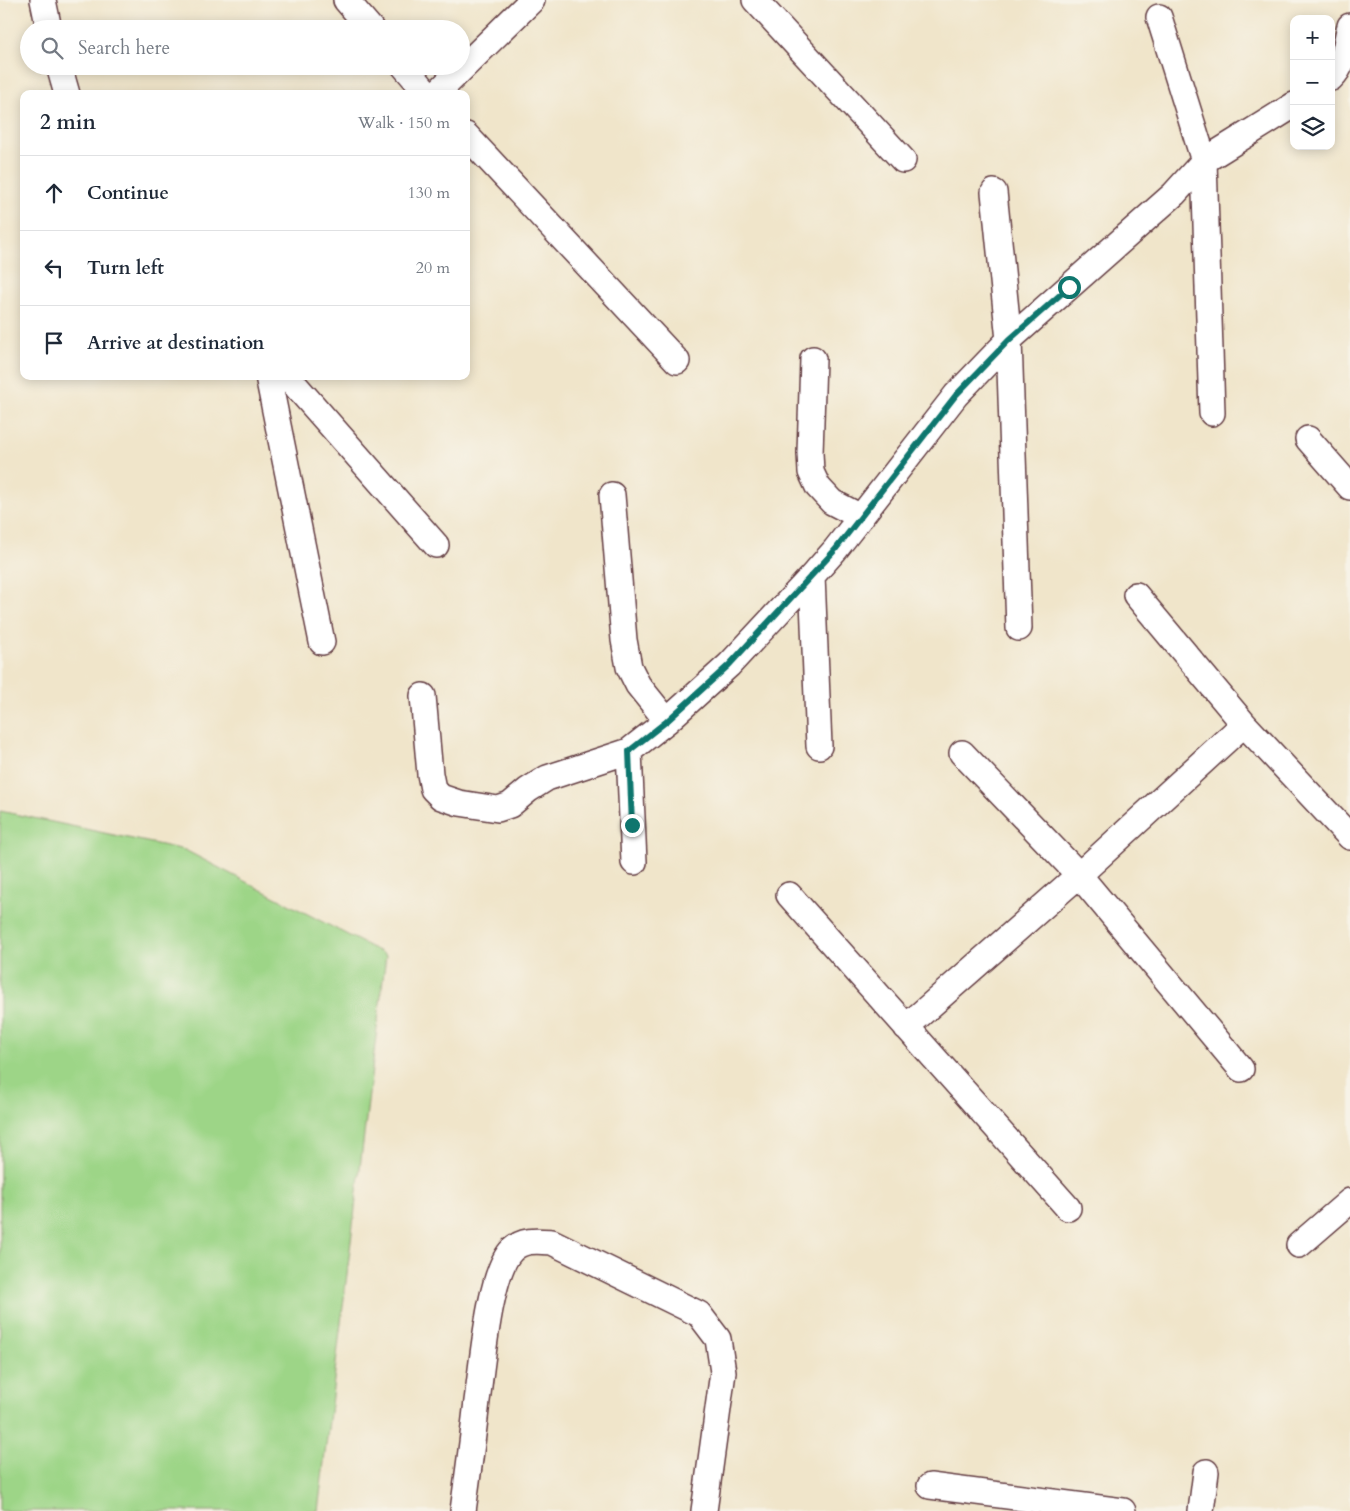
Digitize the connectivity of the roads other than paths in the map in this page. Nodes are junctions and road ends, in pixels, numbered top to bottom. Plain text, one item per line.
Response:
1 (42, 0) edge
2 (346, 0) edge
3 (532, 0) edge
4 (755, 0) edge
5 (1159, 17) dead end
6 (47, 20) edge
7 (363, 20) edge
8 (1350, 26) edge
9 (1347, 60) edge
10 (470, 61) edge
11 (1335, 74) edge
12 (62, 75) edge
13 (412, 75) edge
14 (455, 75) edge
15 (66, 90) edge
16 (425, 90) edge
17 (440, 90) edge
18 (1290, 107) edge
19 (470, 139) edge
20 (903, 160) dead end
21 (1204, 161) junction
22 (994, 192) dead end
23 (1009, 340) junction
24 (813, 359) dead end
25 (677, 361) dead end
26 (269, 380) edge
27 (291, 380) edge
28 (1212, 413) dead end
29 (1308, 439) dead end
30 (1350, 487) edge
31 (612, 495) dead end
32 (861, 517) junction
33 (436, 545) dead end
34 (812, 576) junction
35 (1136, 595) dead end
36 (1019, 628) dead end
37 (322, 642) dead end
38 (423, 696) dead end
39 (667, 721) junction
40 (1244, 724) junction
41 (819, 746) dead end
42 (629, 751) junction
43 (962, 753) dead end
44 (1348, 830) edge
45 (634, 862) dead end
46 (1079, 875) junction
47 (789, 895) dead end
48 (906, 1027) junction
49 (1242, 1069) dead end
50 (1350, 1201) edge
51 (1068, 1208) dead end
52 (1299, 1245) dead end
53 (1206, 1472) dead end
54 (930, 1486) dead end
55 (463, 1511) edge
56 (704, 1511) edge
57 (1123, 1511) edge
58 (1201, 1511) edge

1 - 6 street
2 - 7 street
3 - 10 street
4 - 20 street
5 - 21 street
8 - 9 street
9 - 11 street
12 - 15 street
13 - 16 street
14 - 17 street
18 - 21 street
19 - 25 street
21 - 23 street
21 - 28 street
22 - 23 street
23 - 32 street
23 - 36 street
24 - 32 street
26 - 37 street
27 - 33 street
29 - 30 street
31 - 39 street
32 - 34 street
34 - 39 street
34 - 41 street
35 - 40 street
38 - 42 street
39 - 42 street
40 - 44 street
40 - 46 street
42 - 45 street
43 - 46 street
46 - 48 street
46 - 49 street
47 - 48 street
48 - 51 street
50 - 52 street
53 - 58 street
54 - 57 street
55 - 56 street

